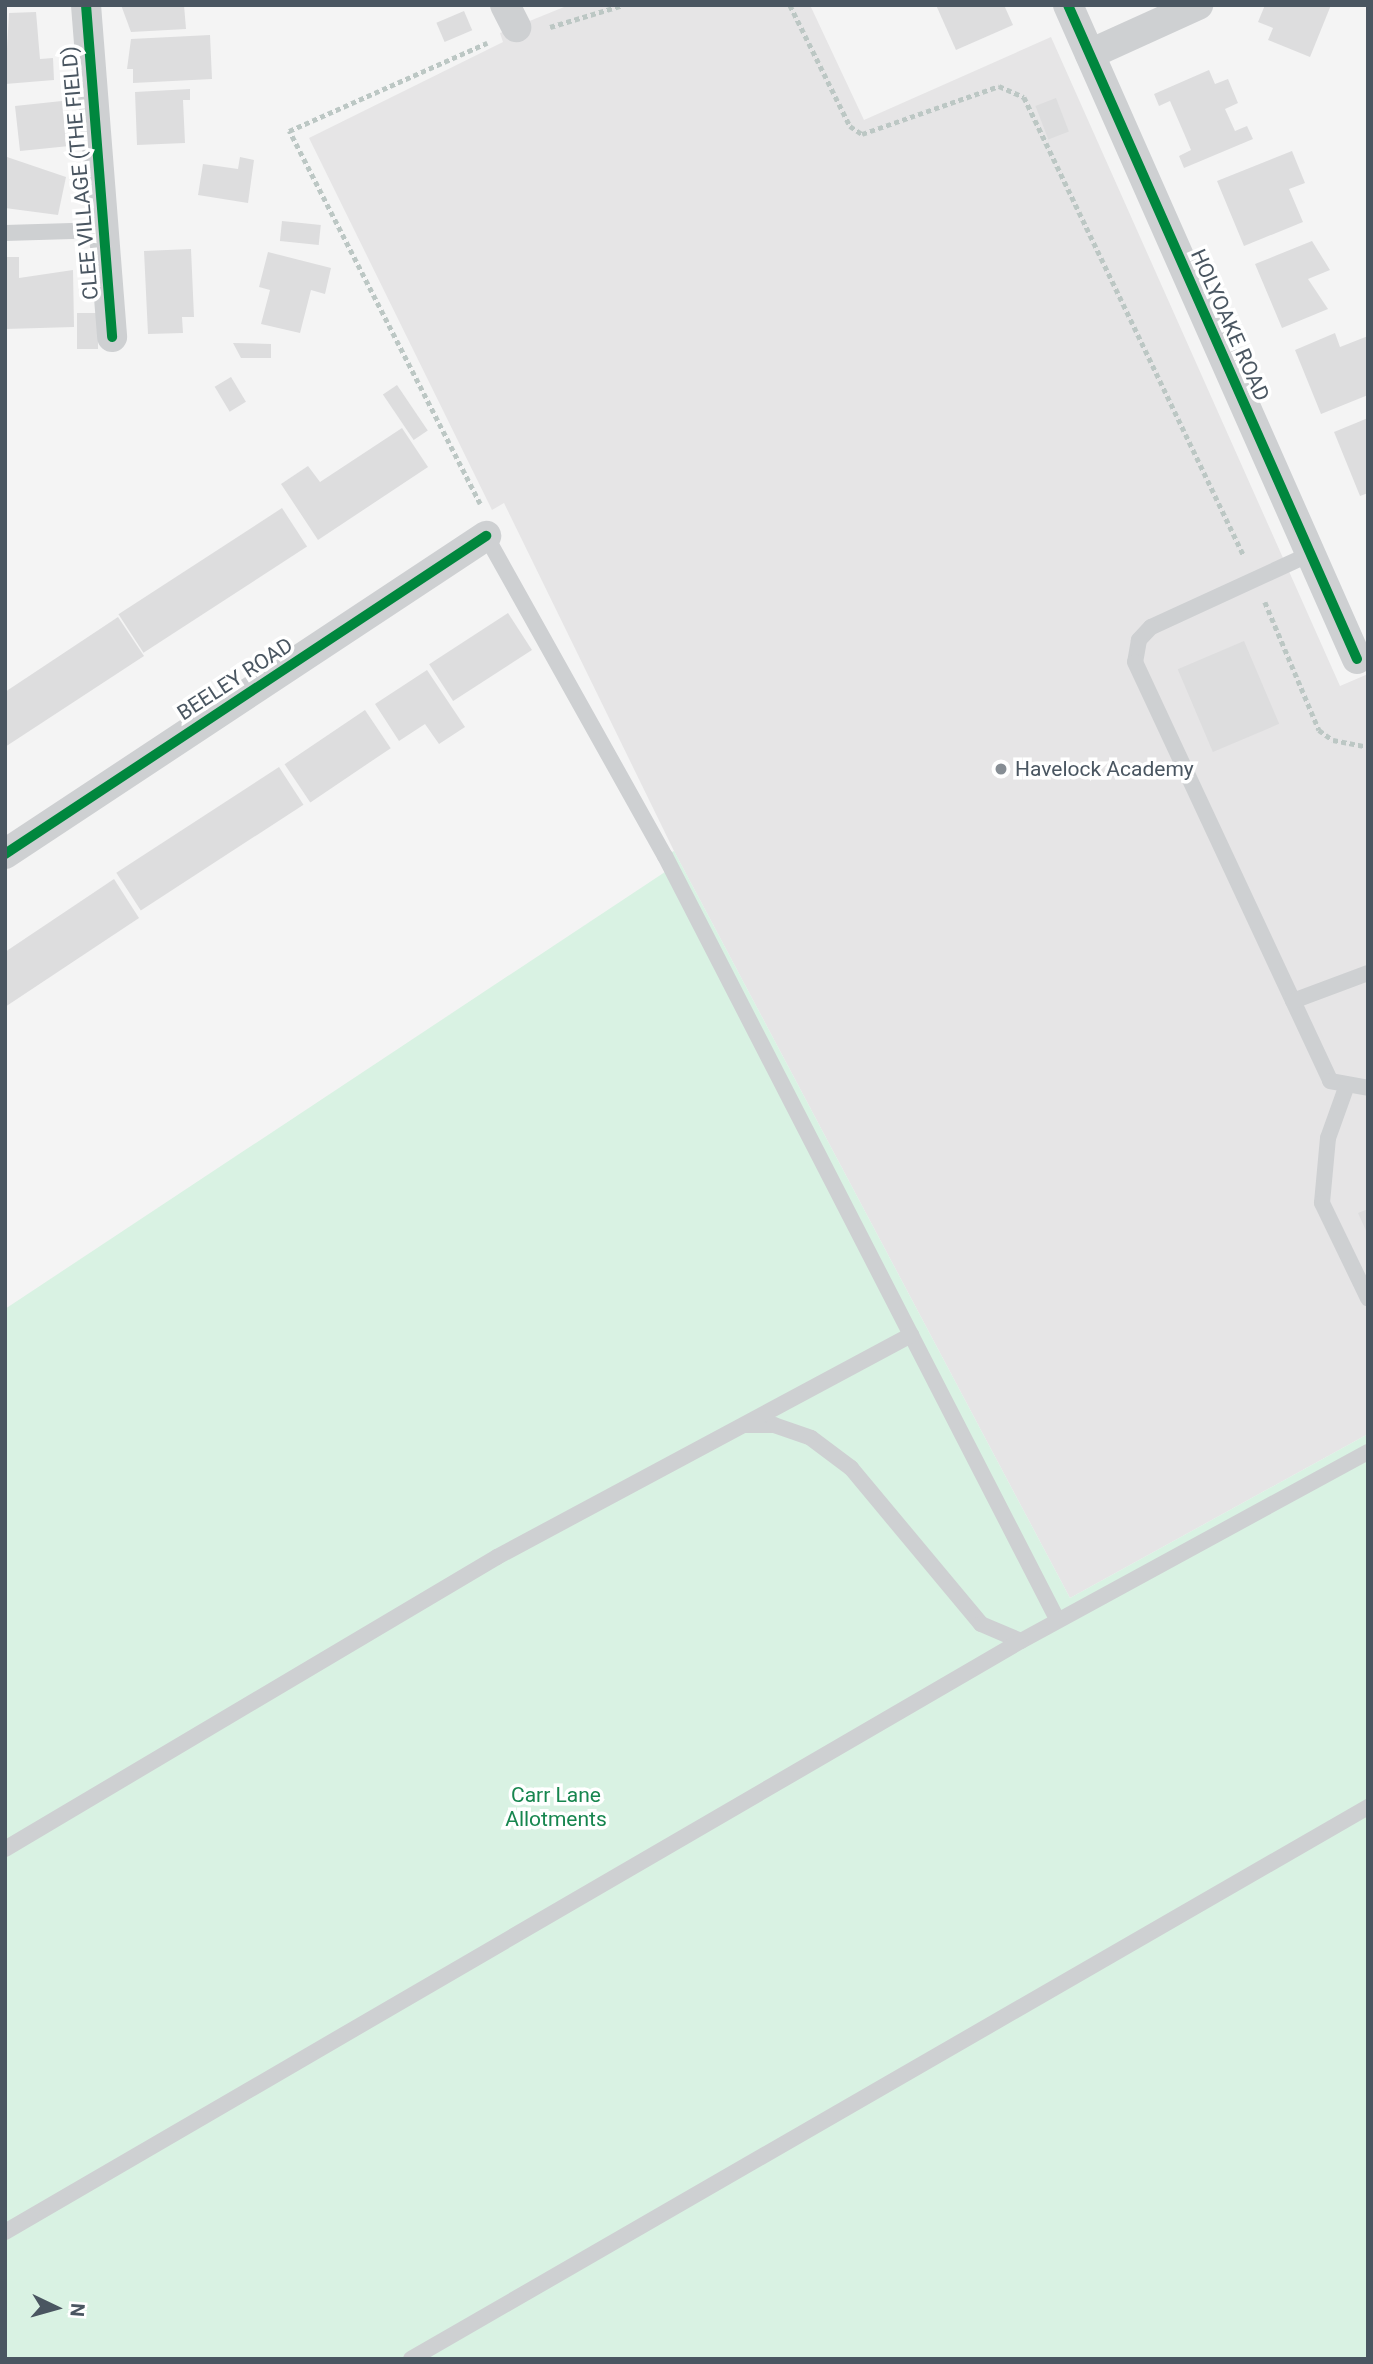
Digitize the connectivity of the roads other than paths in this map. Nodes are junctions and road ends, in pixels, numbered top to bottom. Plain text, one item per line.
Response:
1 (86, 5) edge
2 (1068, 5) edge
3 (1198, 5) edge
4 (1090, 54) junction
5 (105, 230) junction
6 (5, 233) edge
7 (112, 337) dead end
8 (486, 536) joint
9 (1310, 554) junction
10 (1357, 659) dead end
11 (5, 853) edge
12 (1368, 973) edge
13 (1293, 1001) junction
14 (1347, 1085) junction
15 (1368, 1088) edge
16 (1368, 1298) edge
17 (911, 1335) junction
18 (743, 1425) junction
19 (1368, 1452) edge
20 (1056, 1617) junction
21 (1021, 1641) junction
22 (1368, 1807) edge
23 (5, 1849) edge
24 (5, 2232) edge
25 (411, 2359) edge

1 - 5 street, CLEE VILLAGE (THE FIELD)
2 - 4 street, HOLYOAKE ROAD
3 - 4 street
4 - 9 street, HOLYOAKE ROAD
5 - 6 lane
5 - 7 street, CLEE VILLAGE (THE FIELD)
8 - 11 street, BEELEY ROAD
8 - 17 lane
9 - 10 street, HOLYOAKE ROAD
9 - 13 lane
12 - 13 lane
13 - 14 lane
14 - 15 lane
14 - 16 lane
17 - 18 lane
17 - 20 lane
18 - 21 lane
18 - 23 lane
19 - 20 lane
20 - 21 lane
21 - 24 lane
22 - 25 lane

